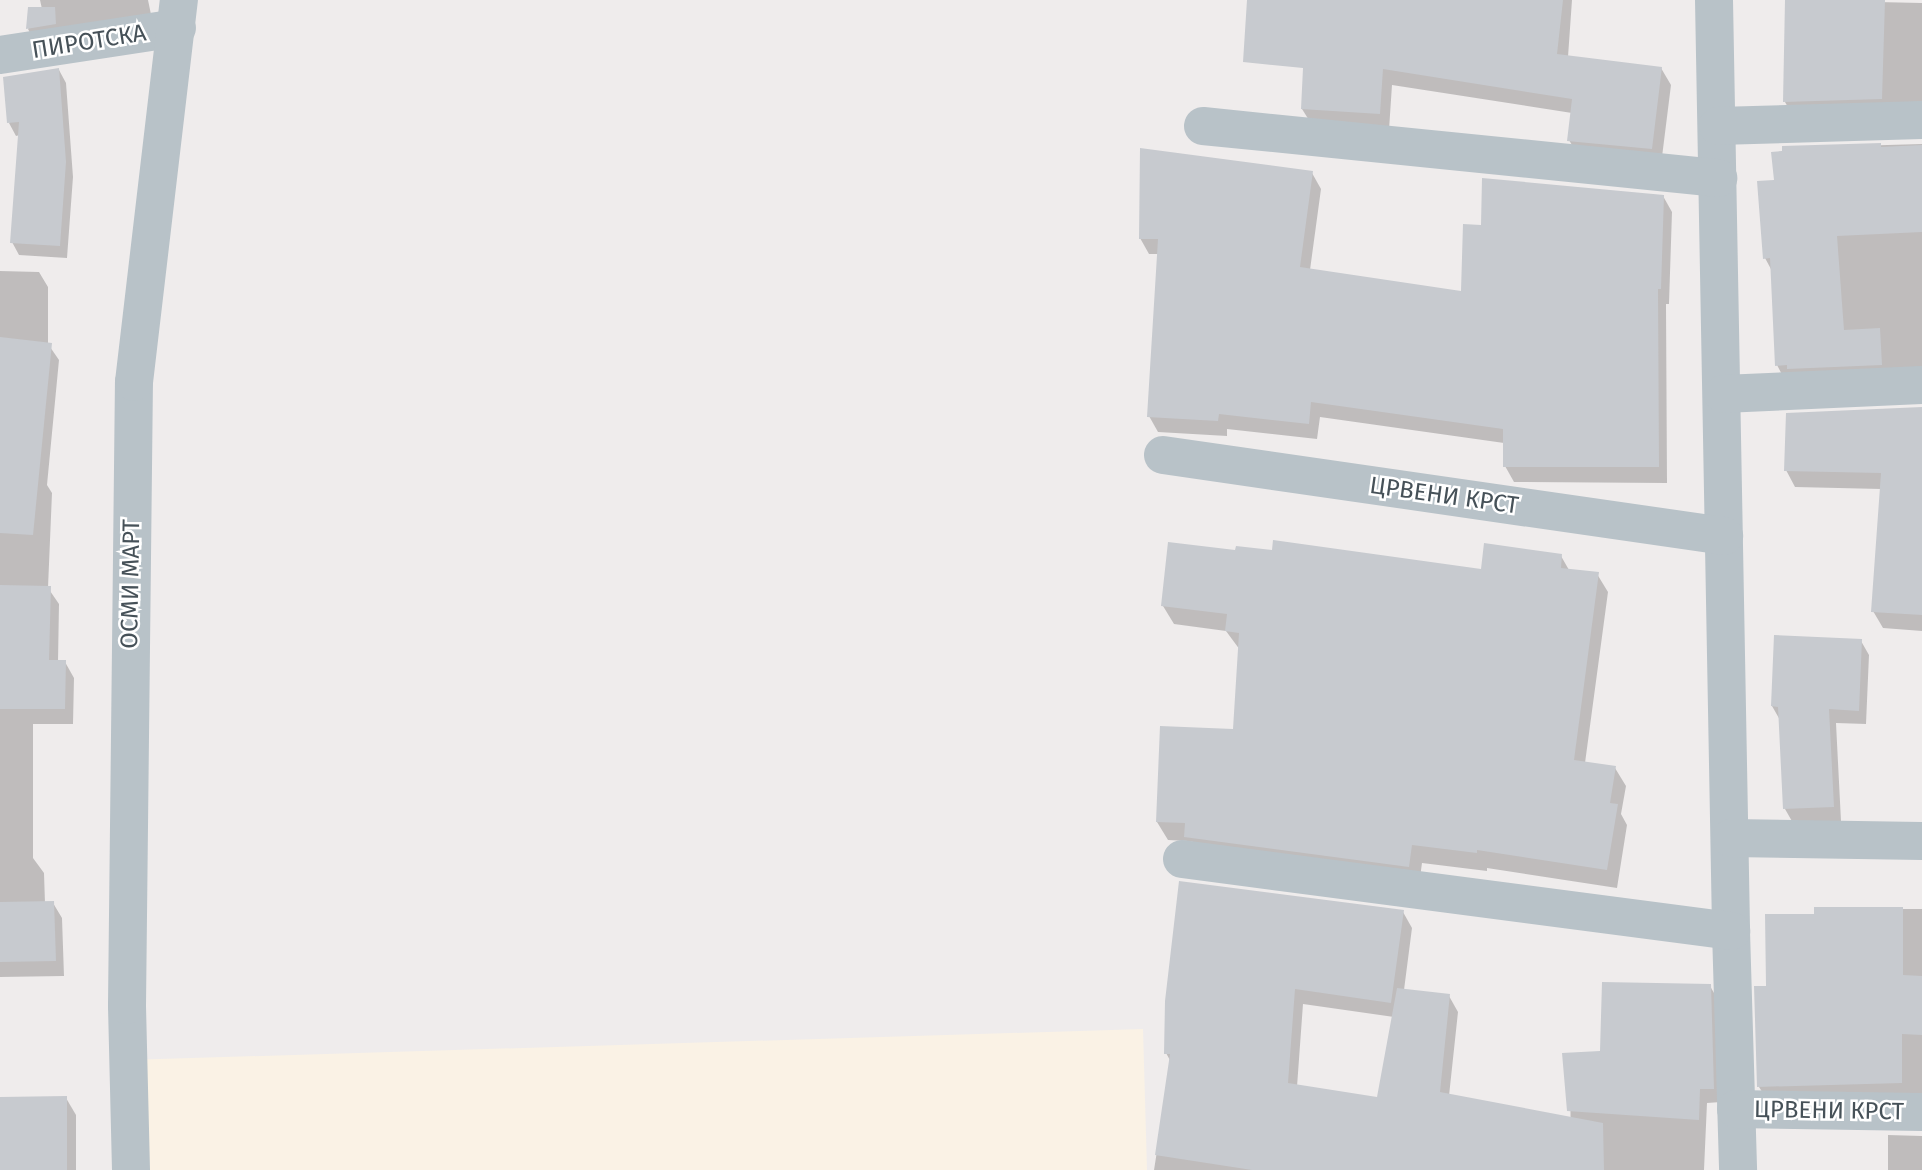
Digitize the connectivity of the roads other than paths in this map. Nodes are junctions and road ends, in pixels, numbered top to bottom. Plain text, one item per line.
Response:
1 (1714, 0) edge
2 (178, 14) edge
3 (0, 55) edge
4 (1922, 120) edge
5 (1203, 126) dead end
6 (1718, 126) junction
7 (1718, 178) junction
8 (1922, 385) edge
9 (1723, 394) junction
10 (1163, 455) dead end
11 (1724, 536) junction
12 (1731, 838) junction
13 (1922, 841) edge
14 (1182, 859) dead end
15 (1731, 931) junction
16 (1736, 1109) junction
17 (1922, 1112) edge
18 (131, 1170) edge
19 (1738, 1170) edge

1 - 6 street, ЦРВЕНИ КРСТ
2 - 3 street, ПИРОТСКА
2 - 18 street, ОСМИ МАРТ
4 - 6 street
5 - 7 street
6 - 7 street, ЦРВЕНИ КРСТ
7 - 9 street, ЦРВЕНИ КРСТ
8 - 9 street
9 - 11 street, ЦРВЕНИ КРСТ
10 - 11 street, ЦРВЕНИ КРСТ
11 - 12 street, ЦРВЕНИ КРСТ
12 - 13 street
12 - 15 street, ЦРВЕНИ КРСТ
14 - 15 street
15 - 16 street, ЦРВЕНИ КРСТ
16 - 17 street, ЦРВЕНИ КРСТ
16 - 19 street, ЦРВЕНИ КРСТ

